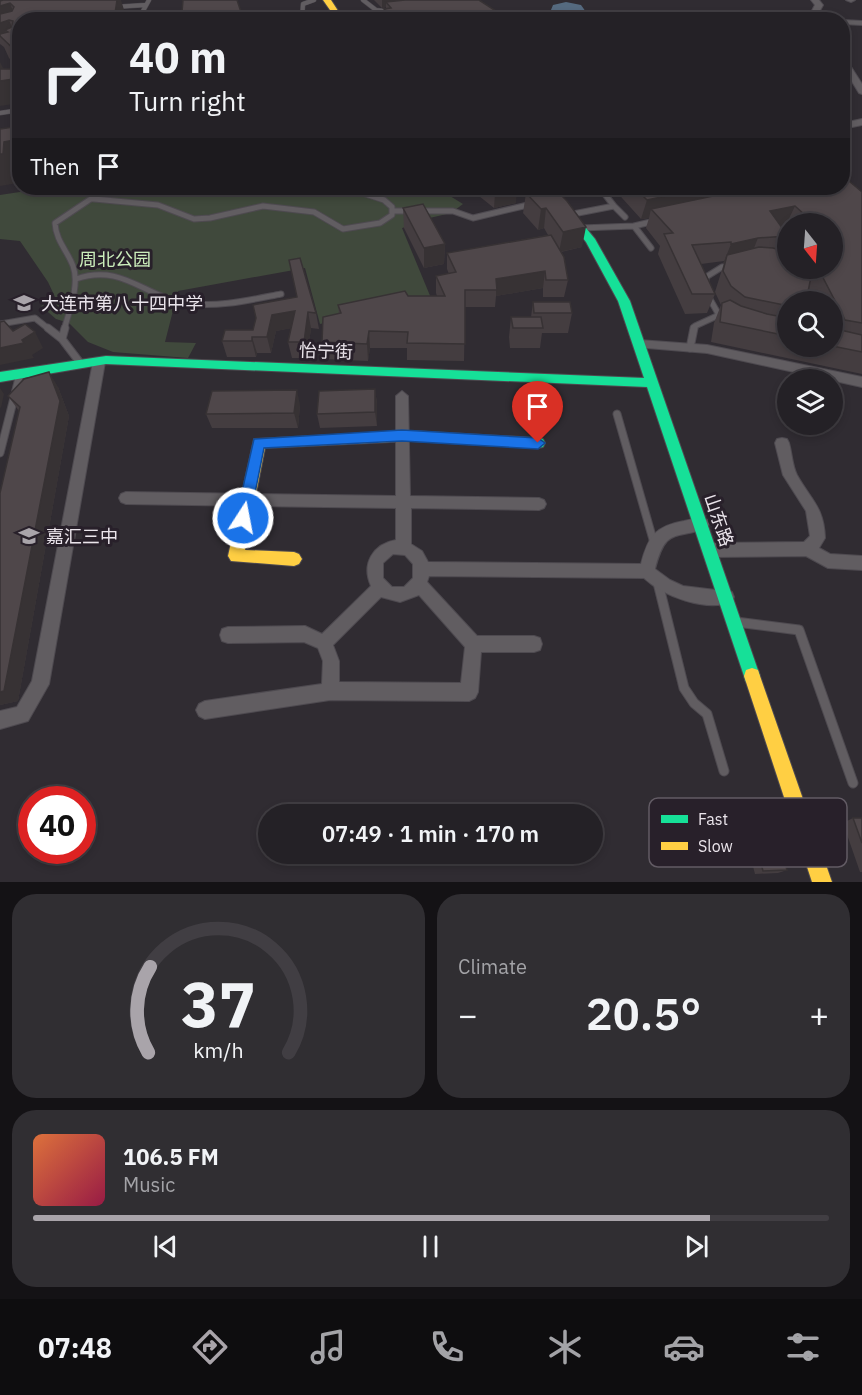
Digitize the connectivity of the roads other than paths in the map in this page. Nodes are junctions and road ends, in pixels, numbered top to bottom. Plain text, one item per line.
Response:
1 (149, 0) edge
2 (315, 0) edge
3 (363, 0) edge
4 (145, 5) junction
5 (108, 7) edge
6 (142, 12) edge
7 (302, 12) edge
8 (377, 12) edge
9 (850, 72) edge
10 (862, 91) edge
11 (99, 195) edge
12 (369, 195) edge
13 (551, 195) edge
14 (605, 195) edge
15 (94, 199) junction
16 (537, 203) edge
17 (614, 206) junction
18 (392, 211) junction
19 (573, 214) junction
20 (625, 217) dead end
21 (667, 219) edge
22 (634, 226) junction
23 (582, 228) junction
24 (651, 248) dead end
25 (743, 265) edge
26 (76, 279) junction
27 (281, 294) dead end
28 (719, 315) junction
29 (0, 324) edge
30 (735, 324) edge
31 (62, 339) junction
32 (639, 344) junction
33 (690, 348) junction
34 (99, 362) junction
35 (81, 364) junction
36 (20, 374) junction
37 (0, 377) edge
38 (862, 382) edge
39 (653, 383) junction
40 (402, 396) dead end
41 (617, 414) dead end
42 (402, 435) junction
43 (538, 443) dead end
44 (782, 443) dead end
45 (0, 453) edge
46 (126, 498) dead end
47 (247, 499) junction
48 (404, 500) junction
49 (539, 504) dead end
50 (702, 524) junction
51 (654, 543) junction
52 (404, 549) junction
53 (808, 549) junction
54 (711, 550) junction
55 (294, 559) dead end
56 (862, 563) edge
57 (647, 571) junction
58 (421, 577) junction
59 (658, 583) junction
60 (380, 588) junction
61 (726, 597) junction
62 (735, 622) junction
63 (228, 635) dead end
64 (324, 643) junction
65 (473, 644) junction
66 (534, 644) dead end
67 (330, 690) junction
68 (205, 710) dead end
69 (0, 720) edge
70 (724, 771) dead end
71 (853, 783) dead end
72 (794, 798) edge
73 (817, 867) edge
74 (822, 882) edge

1 - 4 lane
2 - 7 lane
3 - 8 lane
4 - 5 lane
4 - 6 lane
9 - 10 street
11 - 15 lane
12 - 18 lane
13 - 19 street, 山东路
14 - 17 lane
15 - 18 lane
15 - 26 lane
16 - 18 lane
17 - 19 lane
17 - 20 lane
19 - 23 street, 山东路
21 - 22 lane
22 - 23 lane
22 - 24 lane
23 - 32 street, 山东路
25 - 28 lane
26 - 27 lane
26 - 31 lane
28 - 30 lane
28 - 33 lane
29 - 31 lane
31 - 35 lane
32 - 33 street
32 - 39 street, 山东路
33 - 38 street
34 - 35 street, 怡宁街
34 - 39 street, 怡宁街
34 - 69 street
35 - 36 street, 怡宁街
36 - 37 street, 怡宁街
36 - 45 lane
39 - 50 street, 山东路
40 - 42 street
41 - 51 lane
42 - 43 street
42 - 47 street
42 - 48 street
44 - 53 street
46 - 47 street
47 - 48 street
47 - 55 street
48 - 49 street
48 - 52 street
50 - 51 street
50 - 54 street, 山东路
51 - 57 street
52 - 58 street
52 - 60 street
53 - 54 street
53 - 56 street
54 - 61 street, 山东路
57 - 58 street
57 - 59 street
58 - 60 street
58 - 65 street
59 - 61 street
59 - 70 lane
60 - 64 street
61 - 62 street, 山东路
62 - 71 lane
62 - 72 street, 山东路
63 - 64 street
64 - 67 street
65 - 66 street
65 - 67 street
67 - 68 street
73 - 74 street, 山东路

